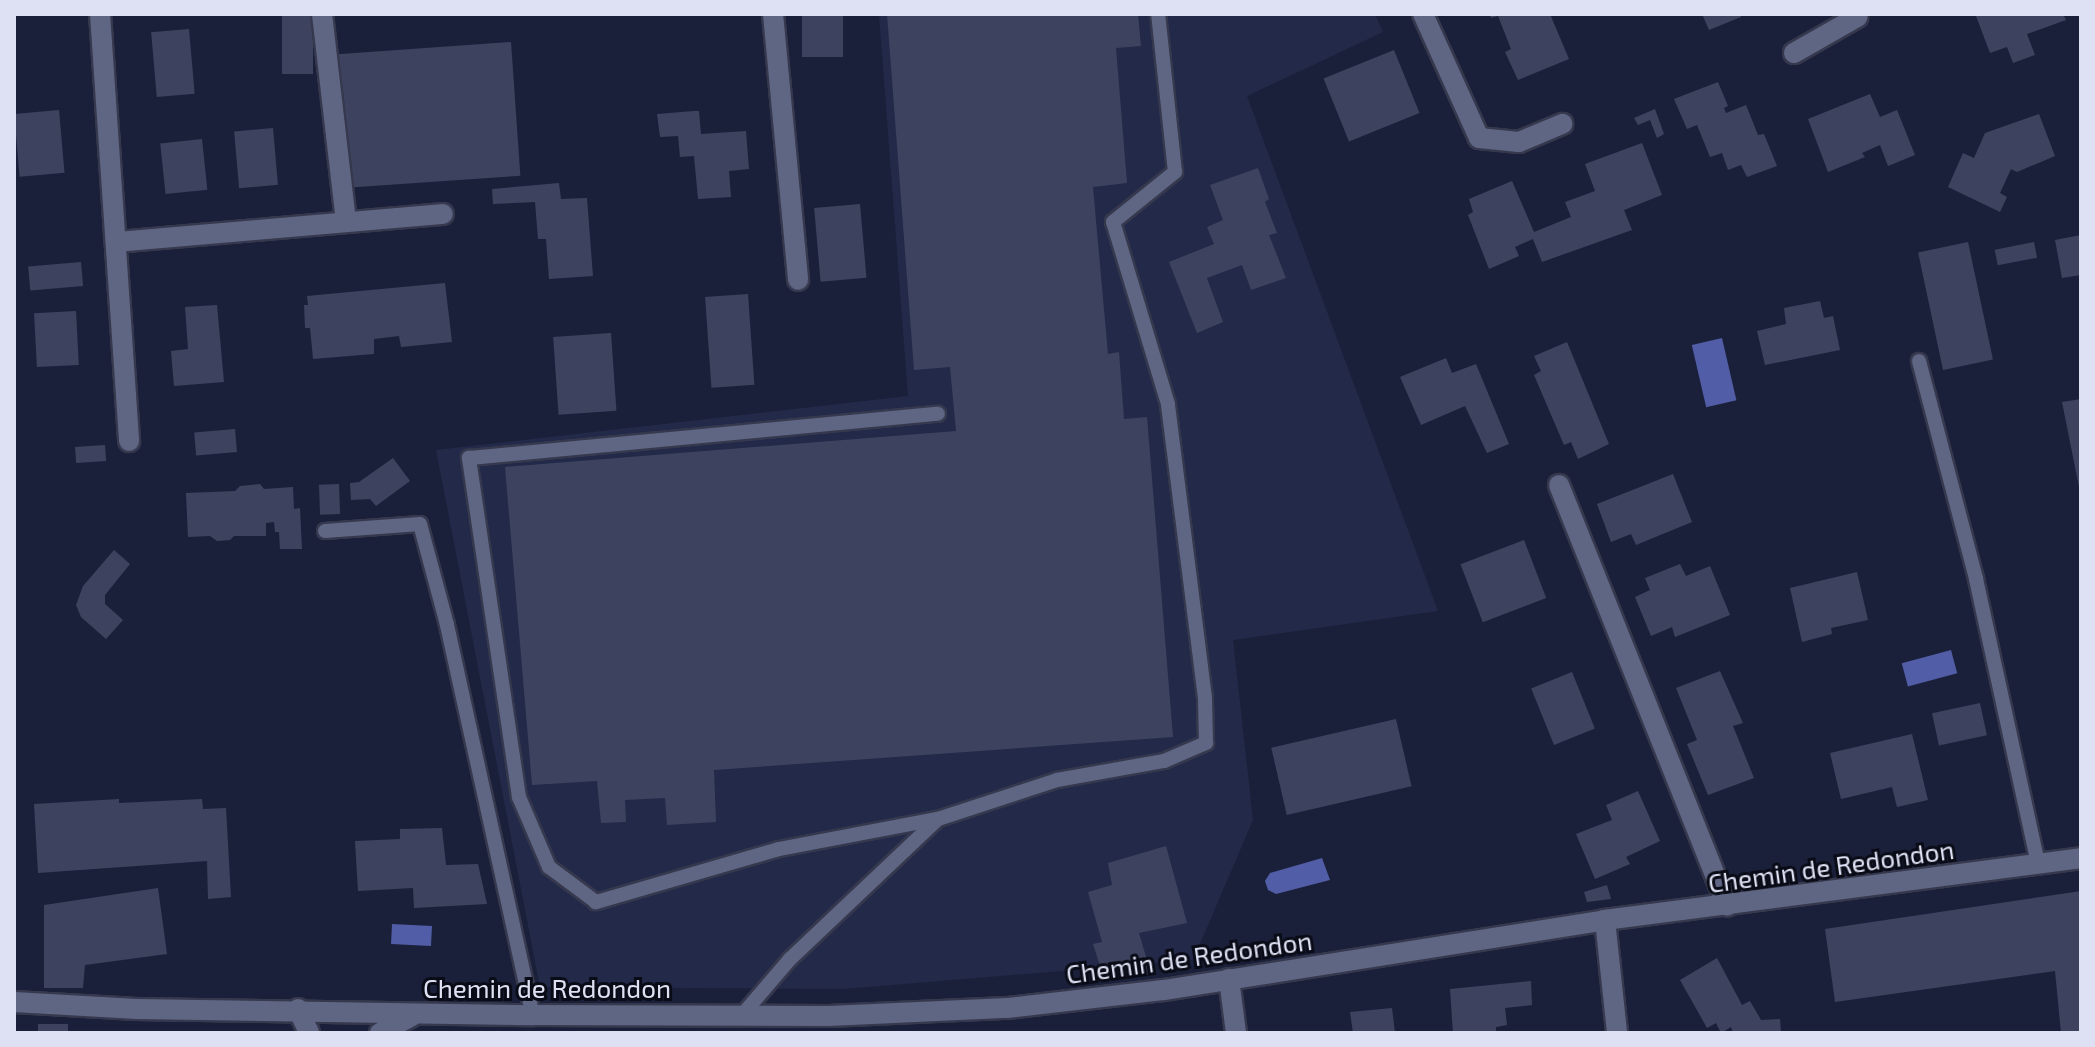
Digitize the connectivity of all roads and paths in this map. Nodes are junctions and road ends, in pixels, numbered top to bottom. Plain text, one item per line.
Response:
1 (100, 14) edge
2 (322, 14) edge
3 (773, 14) edge
4 (1158, 14) edge
5 (1423, 14) edge
6 (1856, 14) edge
7 (1794, 53) dead end
8 (1562, 124) dead end
9 (443, 214) dead end
10 (346, 222) junction
11 (116, 242) junction
12 (798, 280) dead end
13 (1919, 361) dead end
14 (938, 414) dead end
15 (129, 441) dead end
16 (1559, 485) dead end
17 (325, 531) dead end
18 (938, 819) junction
19 (2081, 858) edge
20 (2038, 863) junction
21 (1727, 906) junction
22 (1605, 920) junction
23 (1229, 979) junction
24 (14, 1002) edge
25 (298, 1009) junction
26 (414, 1014) junction
27 (743, 1014) junction
28 (533, 1015) junction
29 (309, 1033) edge
30 (380, 1033) edge
31 (1236, 1033) edge
32 (1617, 1033) edge

1 - 11 street
2 - 10 street
3 - 12 street
4 - 18 lane
5 - 8 street
6 - 7 street
9 - 10 street
10 - 11 street
11 - 15 street
13 - 20 lane
14 - 18 lane
16 - 21 street
17 - 28 lane
18 - 27 lane
19 - 20 street, Chemin de Redondon
20 - 21 street, Chemin de Redondon
21 - 22 street, Chemin de Redondon
22 - 23 street, Chemin de Redondon
22 - 32 street
23 - 27 street, Chemin de Redondon
23 - 31 street
24 - 25 street, Chemin de Redondon
25 - 26 street, Chemin de Redondon
25 - 29 street
26 - 28 street, Chemin de Redondon
26 - 30 street
27 - 28 street, Chemin de Redondon

